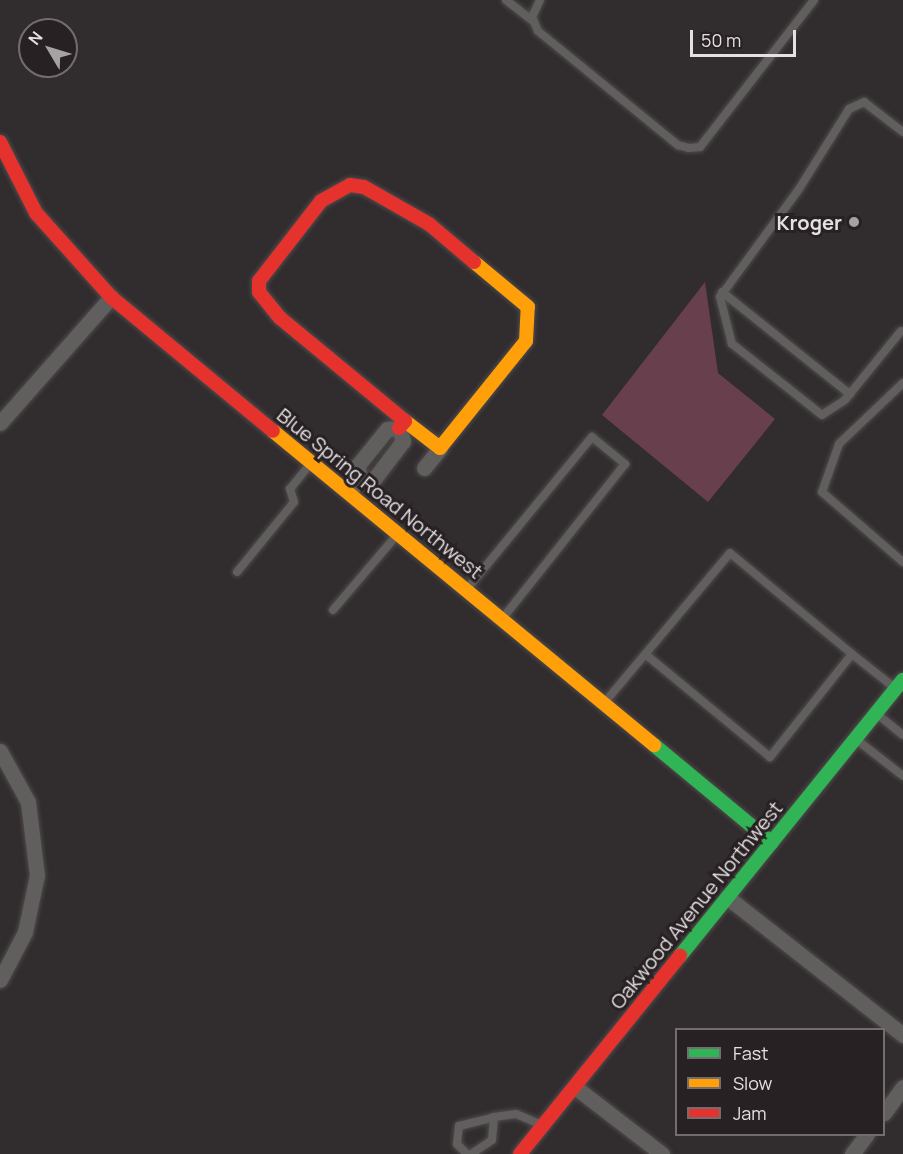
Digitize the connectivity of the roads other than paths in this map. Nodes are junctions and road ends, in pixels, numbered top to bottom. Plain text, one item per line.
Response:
1 (506, 0) edge
2 (540, 0) edge
3 (814, 0) edge
4 (535, 23) junction
5 (903, 132) edge
6 (0, 142) edge
7 (722, 292) junction
8 (111, 297) junction
9 (902, 331) edge
10 (903, 383) edge
11 (850, 394) junction
12 (0, 423) edge
13 (402, 425) junction
14 (440, 448) junction
15 (311, 463) junction
16 (424, 468) dead end
17 (348, 492) junction
18 (399, 534) junction
19 (903, 562) edge
20 (237, 572) dead end
21 (467, 590) junction
22 (333, 610) dead end
23 (502, 619) junction
24 (645, 654) junction
25 (852, 654) junction
26 (900, 685) edge
27 (604, 704) junction
28 (876, 714) junction
29 (903, 735) edge
30 (855, 739) junction
31 (0, 751) edge
32 (903, 776) edge
33 (772, 843) junction
34 (727, 897) junction
35 (0, 980) edge
36 (903, 1035) edge
37 (575, 1087) junction
38 (903, 1088) edge
39 (885, 1112) edge
40 (494, 1117) junction
41 (543, 1125) junction
42 (866, 1136) edge
43 (469, 1154) edge
44 (520, 1154) edge
45 (662, 1154) edge
46 (852, 1154) edge

1 - 4 lane
2 - 4 lane
3 - 4 lane
5 - 7 lane
6 - 8 street, Blue Spring Road Northwest
7 - 11 lane
7 - 11 lane
8 - 12 street
8 - 15 street, Blue Spring Road Northwest
9 - 11 lane
10 - 19 lane
13 - 14 street
13 - 14 street
13 - 17 street
14 - 16 street
15 - 17 street, Blue Spring Road Northwest
15 - 20 lane
17 - 18 street, Blue Spring Road Northwest
18 - 21 street, Blue Spring Road Northwest
18 - 22 lane
21 - 23 street, Blue Spring Road Northwest
21 - 23 lane
23 - 27 street, Blue Spring Road Northwest
24 - 25 lane
24 - 25 lane
24 - 27 lane
25 - 26 lane
26 - 28 street, Oakwood Avenue Northwest
27 - 33 street, Blue Spring Road Northwest
28 - 29 lane
28 - 30 street, Oakwood Avenue Northwest
30 - 32 lane
30 - 33 street, Oakwood Avenue Northwest
31 - 35 street
33 - 34 street, Oakwood Avenue Northwest
34 - 36 street
34 - 37 street, Oakwood Avenue Northwest
37 - 41 street, Oakwood Avenue Northwest
37 - 45 street
38 - 39 street
40 - 41 lane
40 - 43 lane
40 - 43 lane
41 - 44 street, Oakwood Avenue Northwest
42 - 46 street

